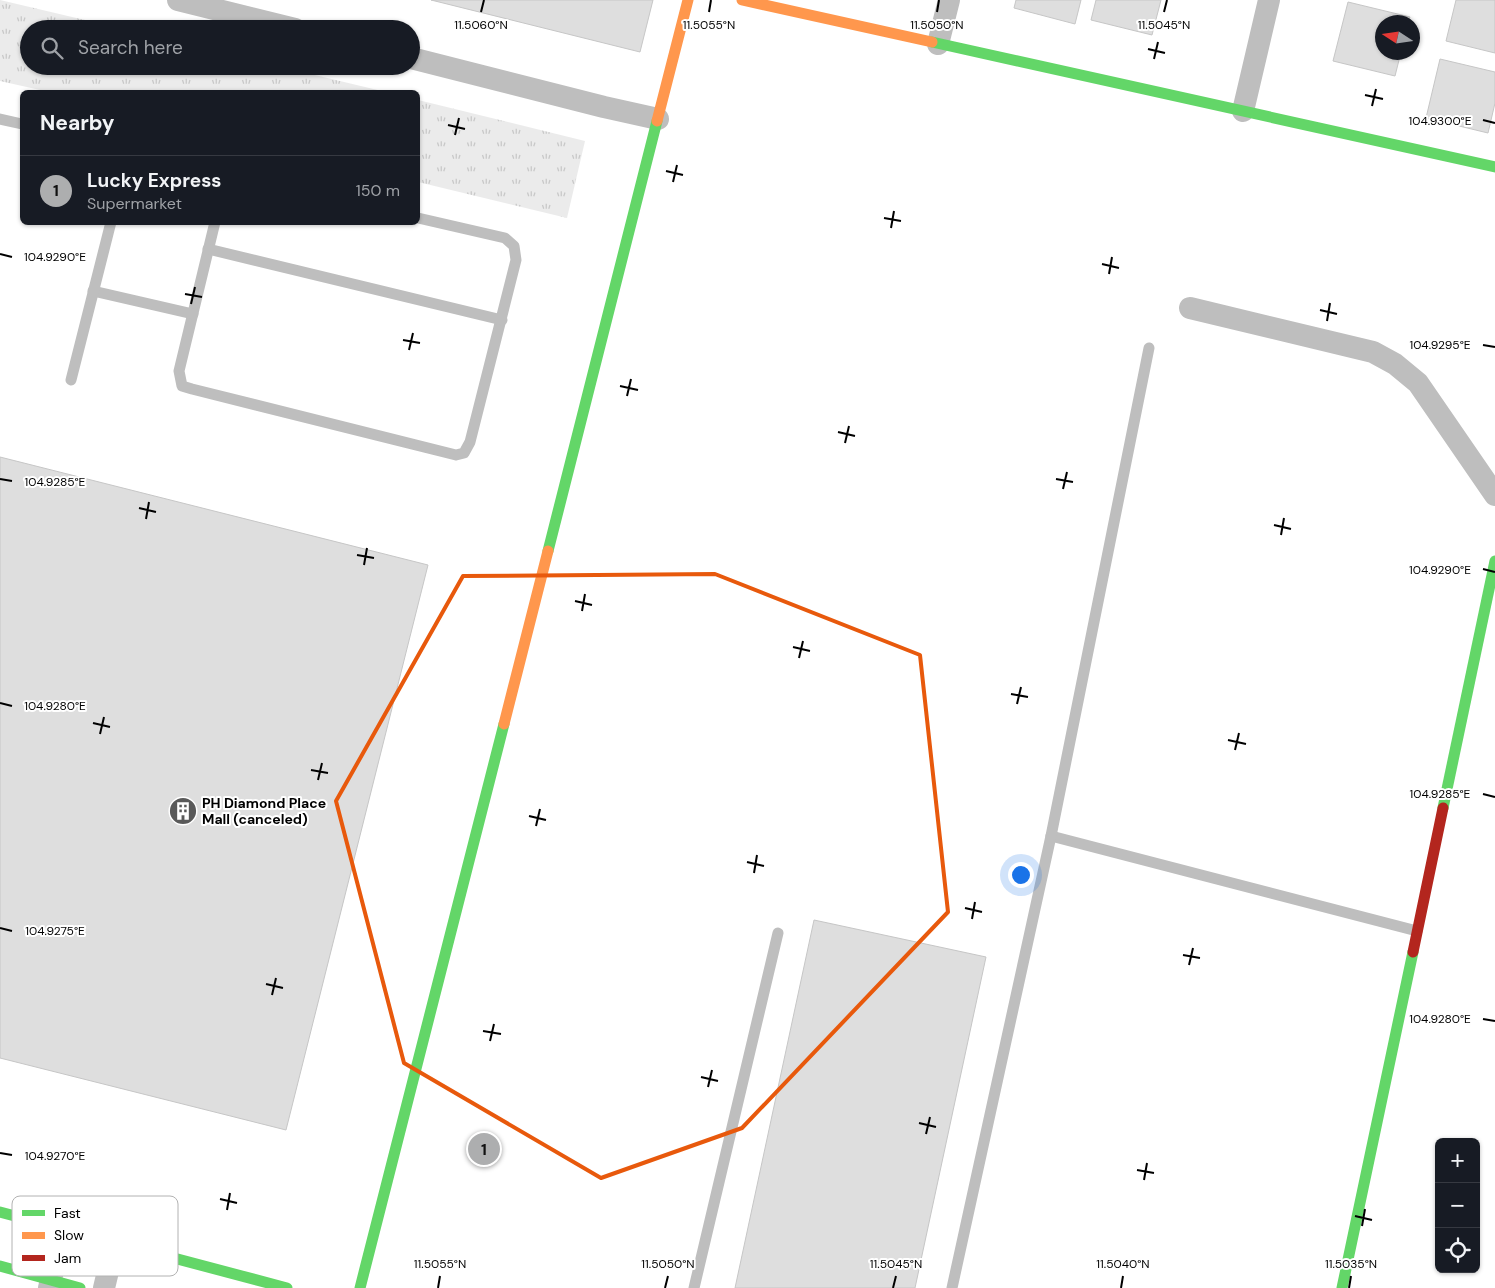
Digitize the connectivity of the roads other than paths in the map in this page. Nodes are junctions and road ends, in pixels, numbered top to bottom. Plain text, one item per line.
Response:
1 (178, 0) edge
2 (688, 0) edge
3 (742, 0) edge
4 (949, 0) edge
5 (1269, 0) edge
6 (259, 20) edge
7 (938, 44) junction
8 (420, 60) edge
9 (1243, 111) junction
10 (0, 119) edge
11 (658, 119) junction
12 (20, 124) edge
13 (1495, 166) edge
14 (420, 218) edge
15 (109, 225) edge
16 (214, 225) edge
17 (208, 249) junction
18 (93, 291) junction
19 (1190, 308) dead end
20 (193, 314) junction
21 (502, 320) junction
22 (1149, 348) dead end
23 (71, 380) dead end
24 (1495, 495) edge
25 (1495, 561) edge
26 (1051, 836) junction
27 (1417, 931) junction
28 (778, 933) dead end
29 (178, 1259) edge
30 (0, 1266) edge
31 (12, 1270) edge
32 (28, 1276) edge
33 (50, 1284) edge
34 (80, 1288) edge
35 (287, 1288) edge
36 (360, 1288) edge
37 (694, 1288) edge
38 (952, 1288) edge
39 (1342, 1288) edge

1 - 6 street
2 - 11 main road
3 - 7 main road
4 - 7 street
5 - 9 street
7 - 9 main road
8 - 11 street
9 - 13 main road
10 - 12 lane
11 - 36 main road
14 - 21 lane
15 - 18 lane
16 - 17 lane
17 - 20 lane
17 - 21 lane
18 - 20 lane
18 - 23 lane
19 - 24 street
20 - 21 lane
22 - 26 lane
25 - 27 main road
26 - 27 lane
26 - 38 lane
27 - 39 main road
28 - 37 lane
29 - 35 main road
30 - 31 main road
32 - 33 main road
33 - 34 main road

